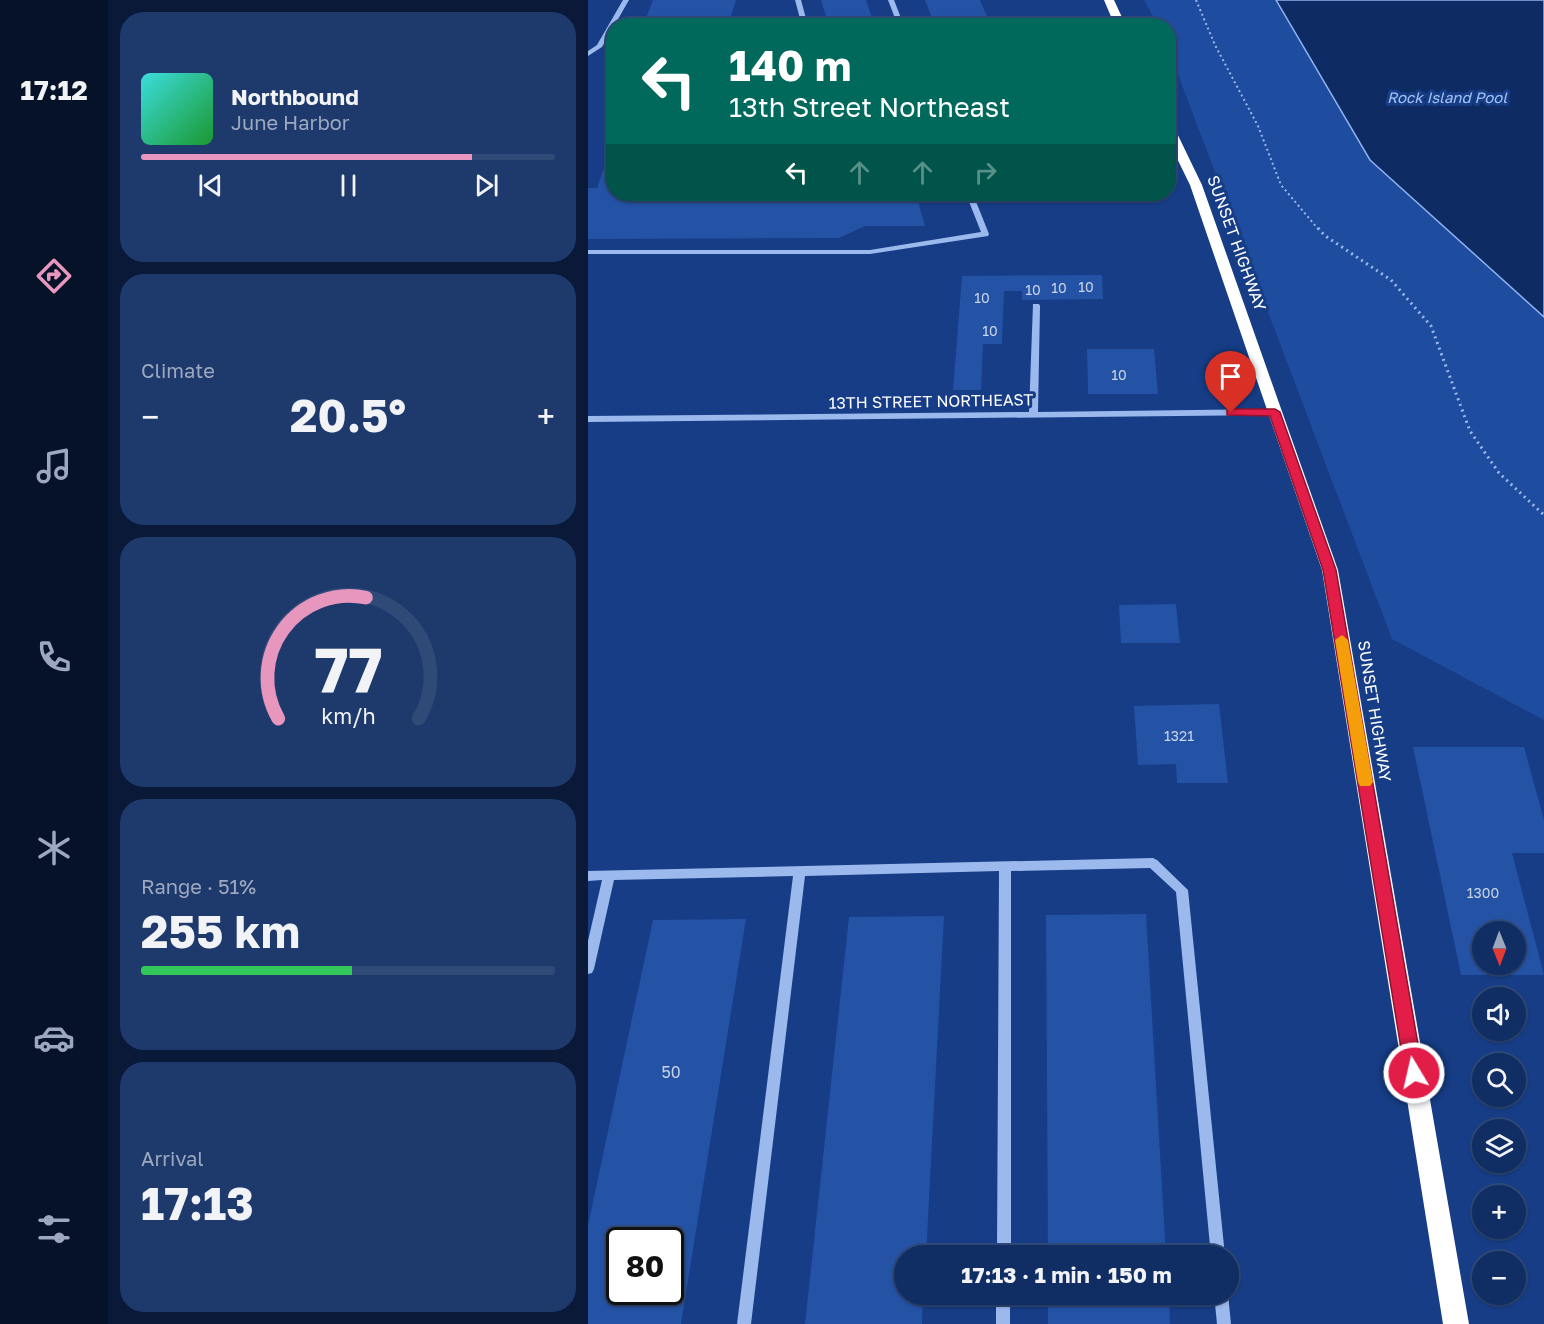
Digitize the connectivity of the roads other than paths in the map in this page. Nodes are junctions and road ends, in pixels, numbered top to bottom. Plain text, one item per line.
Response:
1 (626, 0) edge
2 (798, 0) edge
3 (891, 0) edge
4 (1109, 0) edge
5 (616, 18) edge
6 (803, 18) edge
7 (898, 18) edge
8 (1117, 18) edge
9 (606, 35) edge
10 (588, 54) edge
11 (1176, 144) edge
12 (972, 201) edge
13 (588, 252) edge
14 (1036, 306) dead end
15 (1275, 412) junction
16 (1033, 415) junction
17 (588, 420) edge
18 (1005, 867) junction
19 (800, 871) junction
20 (609, 875) junction
21 (588, 876) edge
22 (588, 969) edge
23 (1004, 1245) edge
24 (1217, 1245) edge
25 (1004, 1305) edge
26 (1222, 1305) edge
27 (744, 1324) edge
28 (1003, 1324) edge
29 (1224, 1324) edge
30 (1456, 1324) edge

1 - 5 street
2 - 6 street
3 - 7 street
4 - 8 highway
9 - 10 street
11 - 15 highway, SUNSET HIGHWAY
12 - 13 street
14 - 16 street
15 - 16 street, 13TH STREET NORTHEAST
15 - 30 highway, SUNSET HIGHWAY
16 - 17 street, 13TH STREET NORTHEAST
18 - 19 street
18 - 23 street
18 - 24 street
19 - 20 street
19 - 27 street
20 - 21 street
20 - 22 street
25 - 28 street
26 - 29 street

